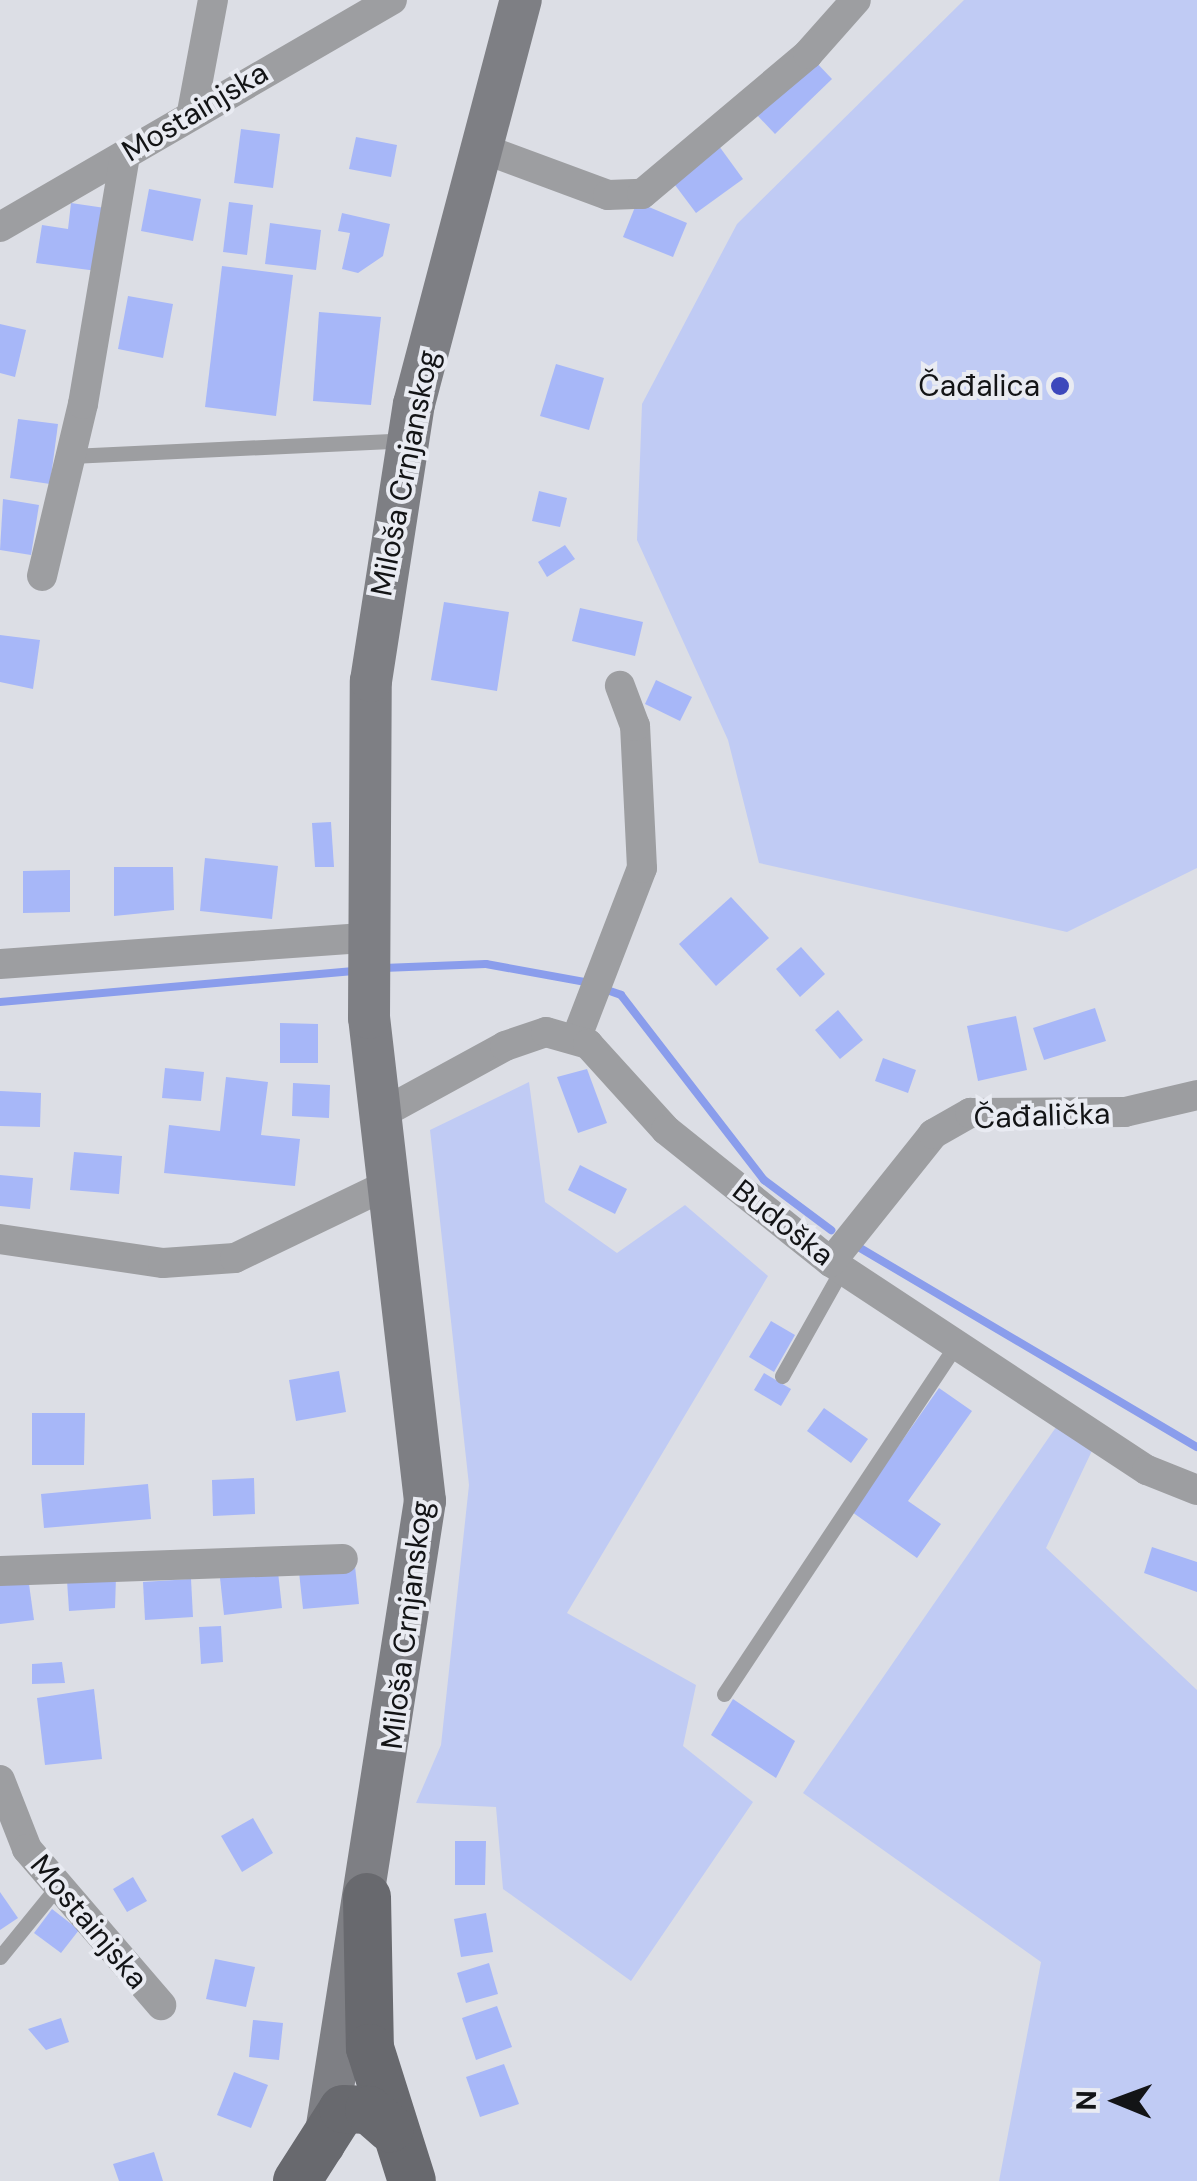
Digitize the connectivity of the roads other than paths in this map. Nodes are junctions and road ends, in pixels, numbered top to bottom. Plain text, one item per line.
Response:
1 (213, 0) edge
2 (392, 0) edge
3 (521, 0) edge
4 (856, 0) edge
5 (192, 112) junction
6 (481, 148) junction
7 (125, 154) junction
8 (0, 227) edge
9 (406, 440) junction
10 (71, 456) junction
11 (42, 576) dead end
12 (620, 686) dead end
13 (366, 948) junction
14 (0, 964) edge
15 (582, 1026) junction
16 (1197, 1095) edge
17 (381, 1114) junction
18 (391, 1183) junction
19 (0, 1239) edge
20 (837, 1266) junction
21 (955, 1346) junction
22 (782, 1376) dead end
23 (1197, 1490) edge
24 (343, 1560) dead end
25 (0, 1571) edge
26 (724, 1694) dead end
27 (2, 1791) edge
28 (56, 1888) junction
29 (367, 1898) junction
30 (0, 1957) edge
31 (162, 2005) dead end
32 (329, 2120) junction
33 (390, 2128) junction
34 (297, 2181) edge
35 (317, 2181) edge
36 (412, 2181) edge

1 - 5 street
2 - 5 street, Mostainjska
3 - 6 main road, Miloša Crnjanskog
4 - 6 street
5 - 7 street, Mostainjska
6 - 9 main road, Miloša Crnjanskog
7 - 8 street, Mostainjska
7 - 10 street
9 - 10 lane
9 - 13 main road, Miloša Crnjanskog
10 - 11 street
12 - 15 street
13 - 14 street
13 - 17 main road, Miloša Crnjanskog
15 - 17 street
15 - 20 street, Budoška
16 - 20 street, Čađalička
17 - 18 main road, Miloša Crnjanskog
18 - 19 street
18 - 29 main road, Miloša Crnjanskog
20 - 21 street, Budoška
20 - 22 lane
21 - 23 street, Budoška
21 - 26 lane
24 - 25 street
27 - 28 street, Mostainjska
28 - 30 lane
28 - 31 street, Mostainjska
29 - 32 main road, Miloša Crnjanskog
29 - 33 main road
32 - 33 main road
32 - 34 main road
32 - 35 main road, Miloša Crnjanskog
33 - 36 main road

